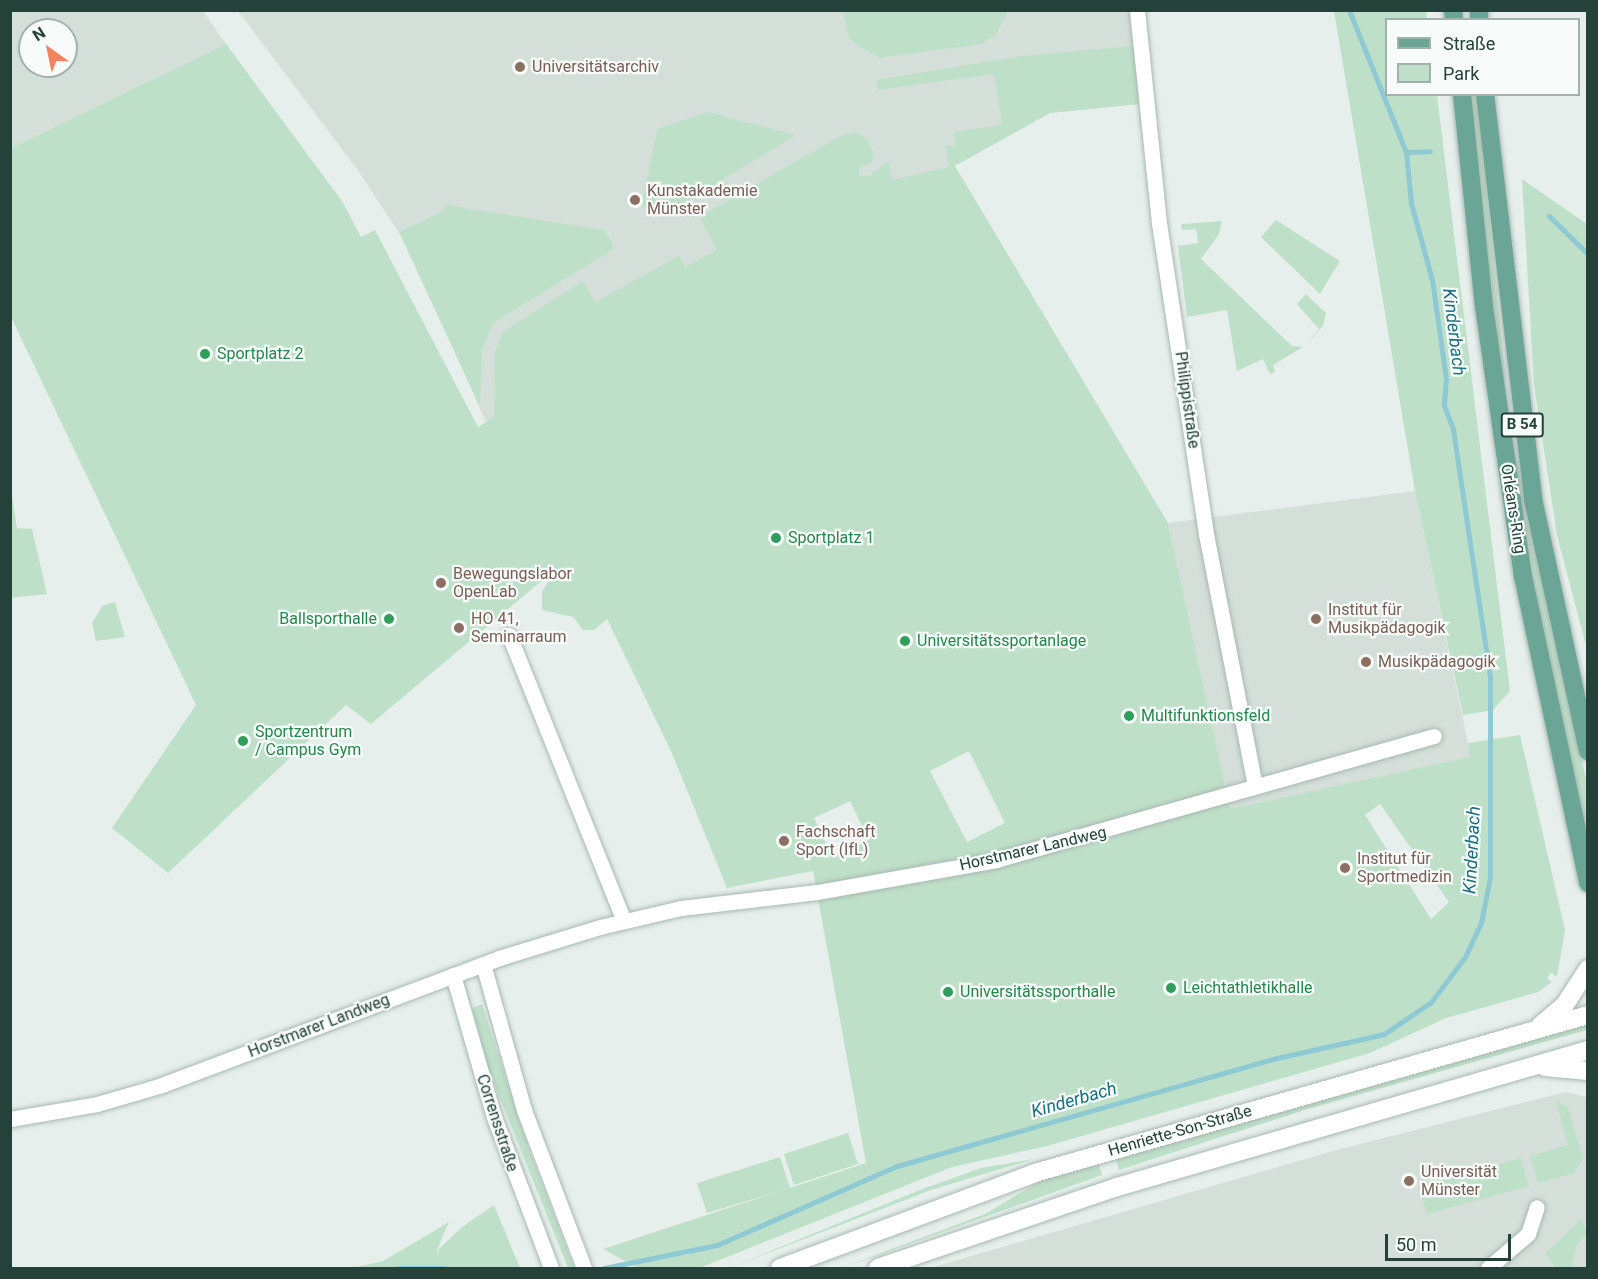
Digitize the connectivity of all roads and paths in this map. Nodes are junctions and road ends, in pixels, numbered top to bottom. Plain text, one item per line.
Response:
1 (1137, 10) edge
2 (1462, 96) edge
3 (1485, 96) edge
4 (509, 635) dead end
5 (1434, 736) dead end
6 (1587, 751) edge
7 (1255, 786) junction
8 (1587, 883) edge
9 (624, 921) junction
10 (483, 964) junction
11 (1587, 969) edge
12 (453, 975) junction
13 (1587, 1015) edge
14 (1535, 1030) junction
15 (1587, 1050) edge
16 (1531, 1066) junction
17 (1587, 1071) edge
18 (10, 1119) edge
19 (1537, 1207) dead end
20 (584, 1265) edge
21 (550, 1268) edge
22 (780, 1269) edge
23 (878, 1269) edge
24 (1488, 1269) edge

1 - 7 street, Philippistraße
2 - 8 main road, Orléans-Ring / B 54
3 - 6 main road, Orléans-Ring / B 54
4 - 9 street
5 - 7 street, Horstmarer Landweg
7 - 9 street, Horstmarer Landweg
9 - 10 street, Horstmarer Landweg
10 - 12 street, Horstmarer Landweg
10 - 20 street, Corrensstraße
11 - 14 main road
12 - 18 street, Horstmarer Landweg
12 - 21 street, Corrensstraße
13 - 14 main road, Henriette-Son-Straße
14 - 22 main road, Henriette-Son-Straße
15 - 16 main road
16 - 17 main road
16 - 23 main road
19 - 24 street

